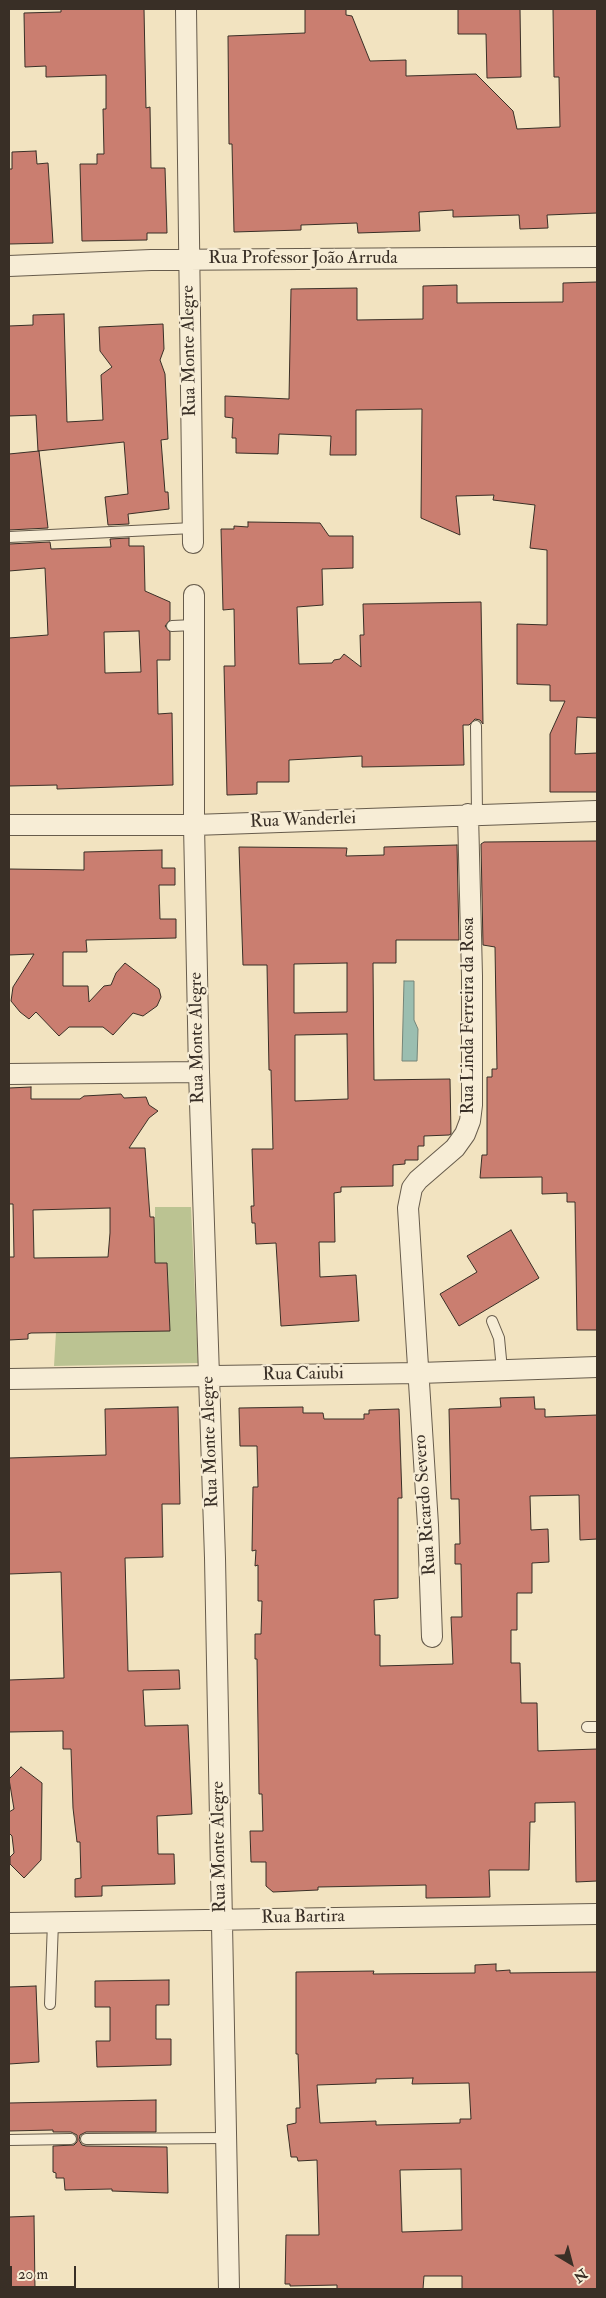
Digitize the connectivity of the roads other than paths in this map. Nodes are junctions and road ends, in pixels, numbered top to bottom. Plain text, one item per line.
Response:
1 (186, 9) edge
2 (597, 257) edge
3 (188, 259) junction
4 (9, 266) edge
5 (193, 536) joint
6 (9, 537) edge
7 (194, 595) dead end
8 (194, 625) junction
9 (172, 626) dead end
10 (476, 726) dead end
11 (597, 811) edge
12 (472, 814) junction
13 (9, 825) edge
14 (194, 825) junction
15 (199, 1072) junction
16 (9, 1074) edge
17 (492, 1321) dead end
18 (597, 1367) edge
19 (502, 1370) junction
20 (418, 1374) junction
21 (210, 1376) junction
22 (9, 1379) edge
23 (432, 1637) dead end
24 (597, 1914) edge
25 (222, 1919) junction
26 (53, 1922) junction
27 (9, 1923) edge
28 (50, 2004) dead end
29 (226, 2138) junction
30 (71, 2139) dead end
31 (86, 2139) dead end
32 (9, 2140) edge
33 (230, 2289) edge

1 - 3 street, Rua Monte Alegre
2 - 3 street, Rua Professor João Arruda
3 - 4 street, Rua Professor João Arruda
3 - 5 street, Rua Monte Alegre
5 - 6 lane
7 - 8 street, Rua Monte Alegre
8 - 9 lane
8 - 14 street, Rua Monte Alegre
10 - 12 lane
11 - 12 street, Rua Wanderlei
12 - 14 street, Rua Wanderlei
12 - 20 street, Rua Linda Ferreira da Rosa
13 - 14 street, Rua Wanderlei
14 - 15 street, Rua Monte Alegre
15 - 16 street
15 - 21 street, Rua Monte Alegre
17 - 19 lane
18 - 19 street, Rua Caiubi
19 - 20 street, Rua Caiubi
20 - 21 street, Rua Caiubi
20 - 23 street, Rua Ricardo Severo
21 - 22 street, Rua Caiubi
21 - 25 street, Rua Monte Alegre
24 - 25 street, Rua Bartira
25 - 26 street, Rua Bartira
25 - 29 street, Rua Monte Alegre
26 - 27 street, Rua Bartira
26 - 28 lane
29 - 31 lane
29 - 33 street, Rua Monte Alegre
30 - 32 lane

